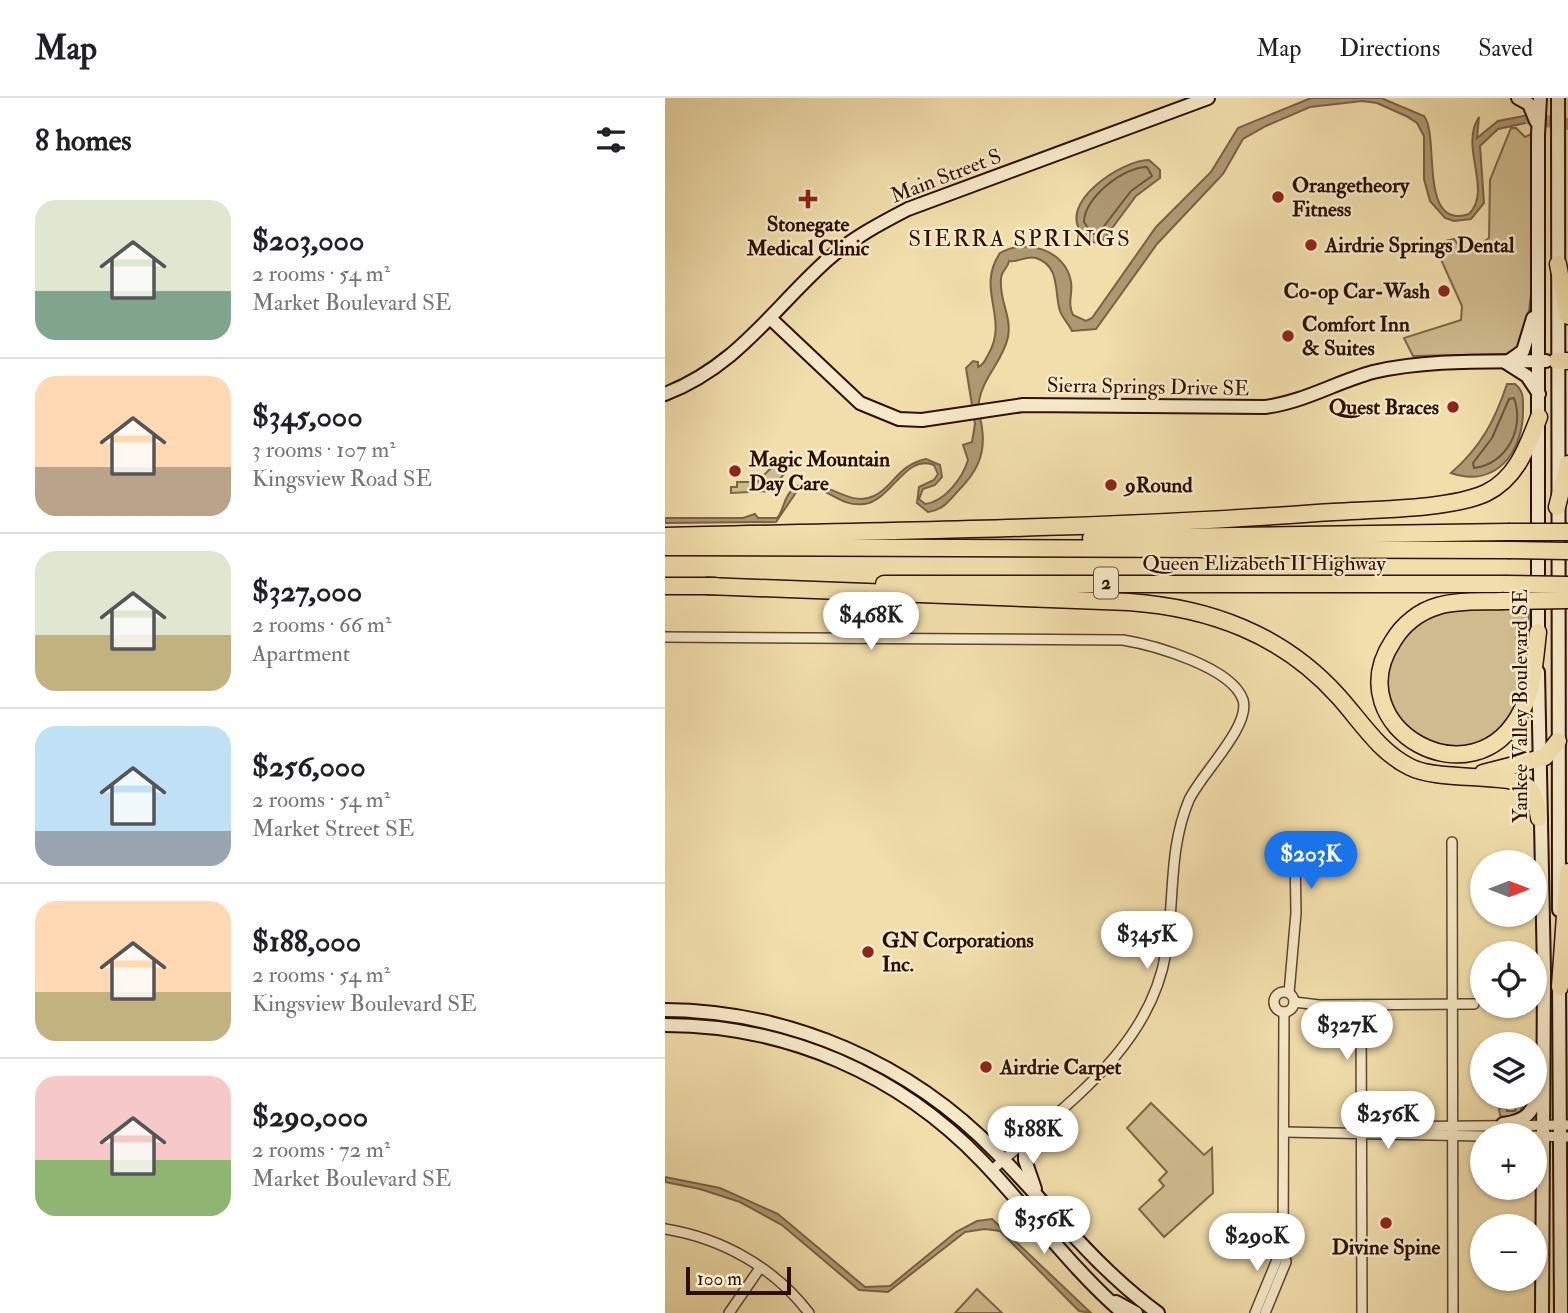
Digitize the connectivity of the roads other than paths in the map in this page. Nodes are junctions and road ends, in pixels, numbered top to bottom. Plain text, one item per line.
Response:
1 (1208, 98) edge
2 (1518, 98) edge
3 (1540, 98) edge
4 (1558, 98) edge
5 (1568, 103) edge
6 (1538, 135) junction
7 (1558, 135) junction
8 (1558, 264) junction
9 (1539, 280) junction
10 (1568, 316) edge
11 (770, 318) junction
12 (1539, 361) junction
13 (1563, 361) edge
14 (1504, 362) junction
15 (665, 394) edge
16 (1539, 394) junction
17 (1539, 417) junction
18 (1568, 464) edge
19 (1557, 507) junction
20 (1568, 532) edge
21 (665, 536) edge
22 (665, 547) edge
23 (731, 547) junction
24 (1568, 551) edge
25 (1568, 585) edge
26 (665, 586) edge
27 (707, 586) junction
28 (1568, 600) edge
29 (1538, 632) junction
30 (665, 638) edge
31 (1557, 741) junction
32 (1539, 759) junction
33 (1468, 778) junction
34 (1539, 818) junction
35 (1452, 842) dead end
36 (1295, 852) dead end
37 (1568, 872) edge
38 (1560, 987) junction
39 (1289, 993) junction
40 (1294, 1002) junction
41 (1453, 1004) junction
42 (1470, 1004) edge
43 (1361, 1005) junction
44 (665, 1010) edge
45 (1284, 1012) junction
46 (665, 1024) edge
47 (1544, 1032) edge
48 (1533, 1109) edge
49 (1509, 1123) edge
50 (1470, 1129) edge
51 (1565, 1131) edge
52 (1284, 1132) junction
53 (1362, 1132) junction
54 (1454, 1132) junction
55 (1547, 1132) edge
56 (1470, 1134) edge
57 (1025, 1140) junction
58 (1003, 1159) junction
59 (991, 1171) junction
60 (1037, 1196) junction
61 (1541, 1200) edge
62 (665, 1228) edge
63 (1283, 1245) junction
64 (760, 1268) junction
65 (1106, 1297) junction
66 (729, 1313) edge
67 (809, 1313) edge
68 (1123, 1313) edge
69 (1136, 1313) edge
70 (1158, 1313) edge
71 (1255, 1313) edge
72 (1265, 1313) edge
73 (1362, 1313) edge
74 (1453, 1313) edge
75 (1542, 1313) edge
76 (1561, 1313) edge

1 - 11 main road, Main Street S
2 - 6 main road
3 - 6 main road, Yankee Valley Boulevard SE
4 - 7 main road, Yankee Valley Boulevard SE
5 - 7 main road
6 - 9 main road, Yankee Valley Boulevard SE
7 - 8 main road, Yankee Valley Boulevard SE
8 - 10 highway
8 - 13 main road, Yankee Valley Boulevard SE
9 - 12 main road, Yankee Valley Boulevard SE
9 - 14 main road
11 - 14 main road, Sierra Springs Drive SE
11 - 15 main road, Main Street S
12 - 13 main road, Sierra Springs Drive SE
12 - 14 main road, Sierra Springs Drive SE
12 - 16 main road, Yankee Valley Boulevard SE
13 - 19 main road, Yankee Valley Boulevard SE
14 - 16 main road
16 - 17 main road, Yankee Valley Boulevard SE
17 - 21 highway
17 - 29 main road, Yankee Valley Boulevard SE
18 - 19 highway
19 - 31 main road, Yankee Valley Boulevard SE
20 - 23 highway, bridge
22 - 23 highway, Queen Elizabeth II Highway / 2
23 - 24 highway, Queen Elizabeth II Highway / 2, bridge
25 - 27 highway, Queen Elizabeth II Highway / 2, bridge
26 - 27 highway, Queen Elizabeth II Highway / 2
27 - 33 highway
28 - 29 highway, bridge
29 - 32 main road, Yankee Valley Boulevard SE
30 - 57 street
31 - 32 highway
31 - 38 main road, Yankee Valley Boulevard SE
32 - 33 highway
32 - 34 main road, Yankee Valley Boulevard SE
33 - 34 highway
34 - 47 main road, Yankee Valley Boulevard SE
35 - 41 street
36 - 39 street
37 - 38 highway
38 - 51 main road, Yankee Valley Boulevard SE
39 - 40 street
39 - 45 street
40 - 43 street
40 - 45 street
41 - 42 street
41 - 43 street
41 - 54 street
43 - 53 street
44 - 58 main road
45 - 52 street
46 - 59 main road
48 - 49 main road
50 - 54 street
51 - 55 street
51 - 76 main road, Yankee Valley Boulevard SE
52 - 53 street
52 - 63 street
53 - 54 street
53 - 73 street
54 - 56 street
54 - 74 street
57 - 58 street
57 - 60 main road
58 - 59 street
58 - 60 main road
59 - 65 main road
60 - 70 main road
61 - 75 main road, Yankee Valley Boulevard SE
62 - 64 street
63 - 71 street
63 - 72 street
64 - 66 street
64 - 67 street
65 - 68 main road
65 - 69 main road

